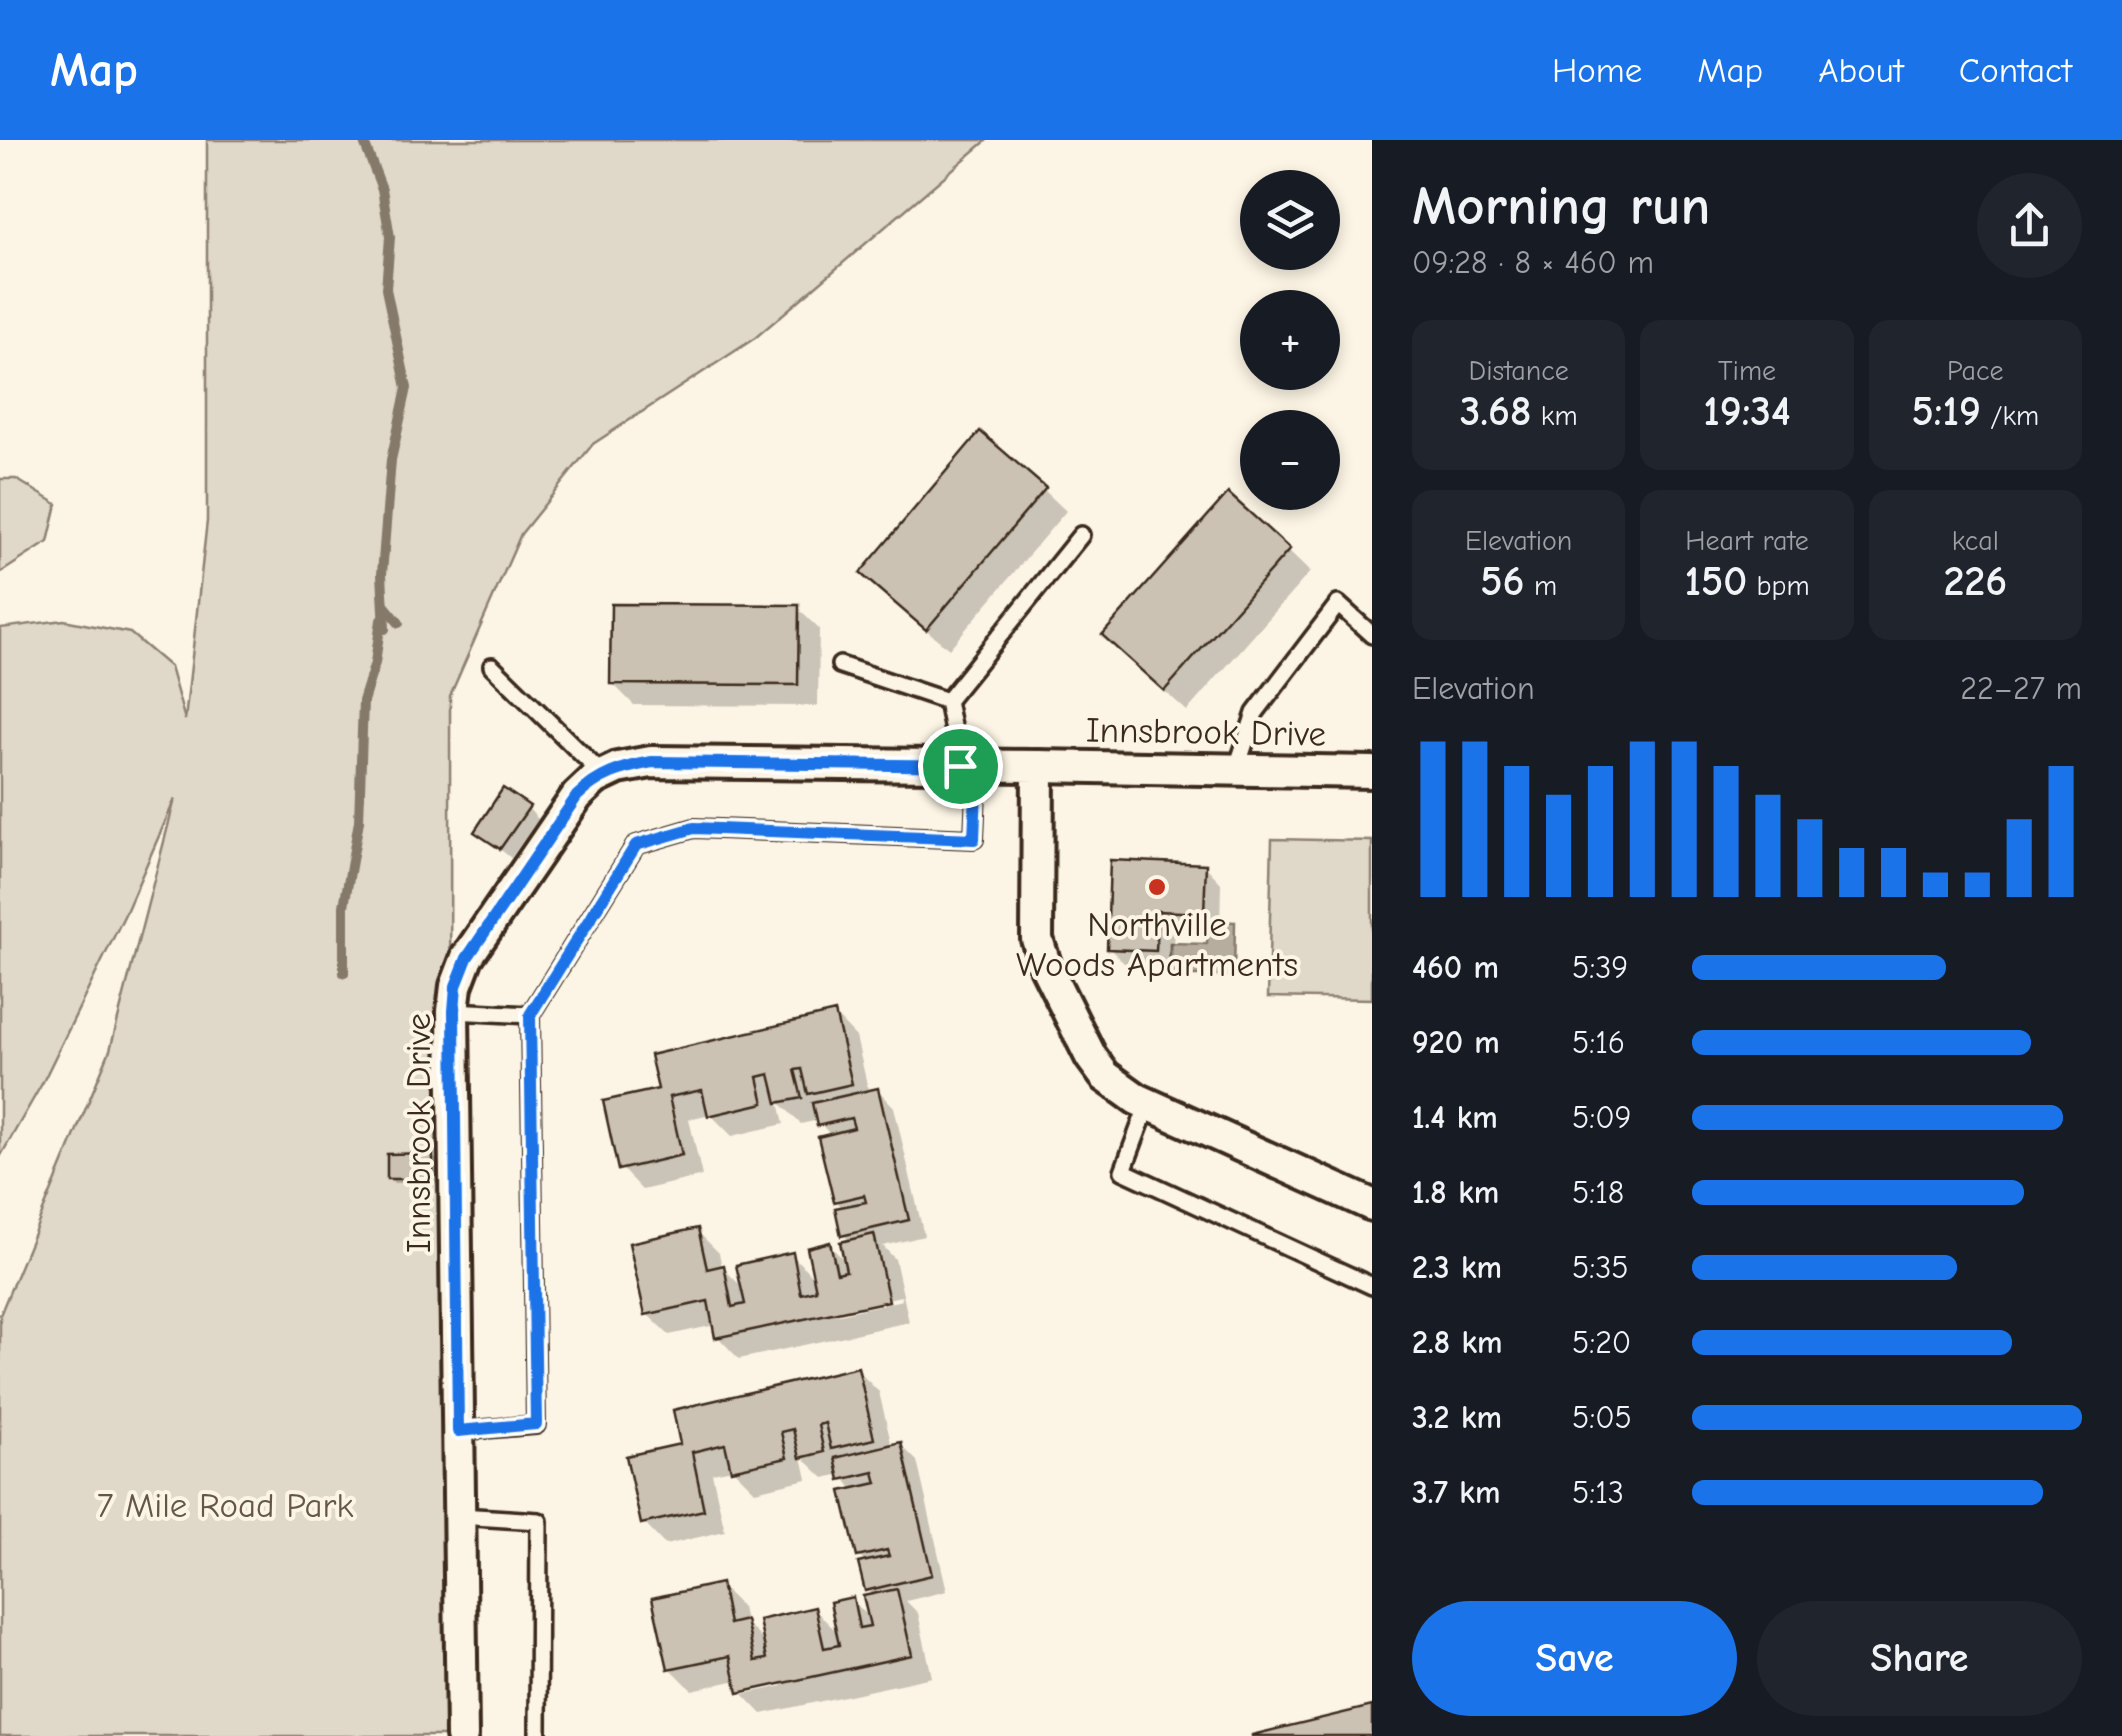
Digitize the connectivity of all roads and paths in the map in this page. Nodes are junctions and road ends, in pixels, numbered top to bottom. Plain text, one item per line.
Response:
1 (1080, 535) dead end
2 (1372, 634) edge
3 (840, 665) dead end
4 (492, 666) dead end
5 (946, 701) junction
6 (968, 766) junction
7 (1038, 766) junction
8 (1236, 770) junction
9 (1372, 772) edge
10 (603, 775) junction
11 (454, 1011) junction
12 (530, 1015) junction
13 (1148, 1104) junction
14 (1372, 1205) edge
15 (1372, 1286) edge
16 (458, 1431) junction
17 (460, 1516) junction
18 (462, 1736) edge
19 (538, 1736) edge

1 - 5 lane
2 - 8 lane
3 - 5 lane
4 - 10 lane
5 - 6 lane
6 - 7 street, Innsbrook Drive
6 - 10 street, Innsbrook Drive
6 - 12 lane
7 - 8 street, Innsbrook Drive
7 - 13 street, Innsbrook Drive
8 - 9 street, Innsbrook Drive
10 - 11 street, Innsbrook Drive
11 - 12 lane
11 - 16 street, Innsbrook Drive
12 - 16 lane
13 - 14 street, Innsbrook Drive
13 - 15 lane
16 - 17 street, Innsbrook Drive
17 - 18 street, Innsbrook Drive
17 - 19 lane

